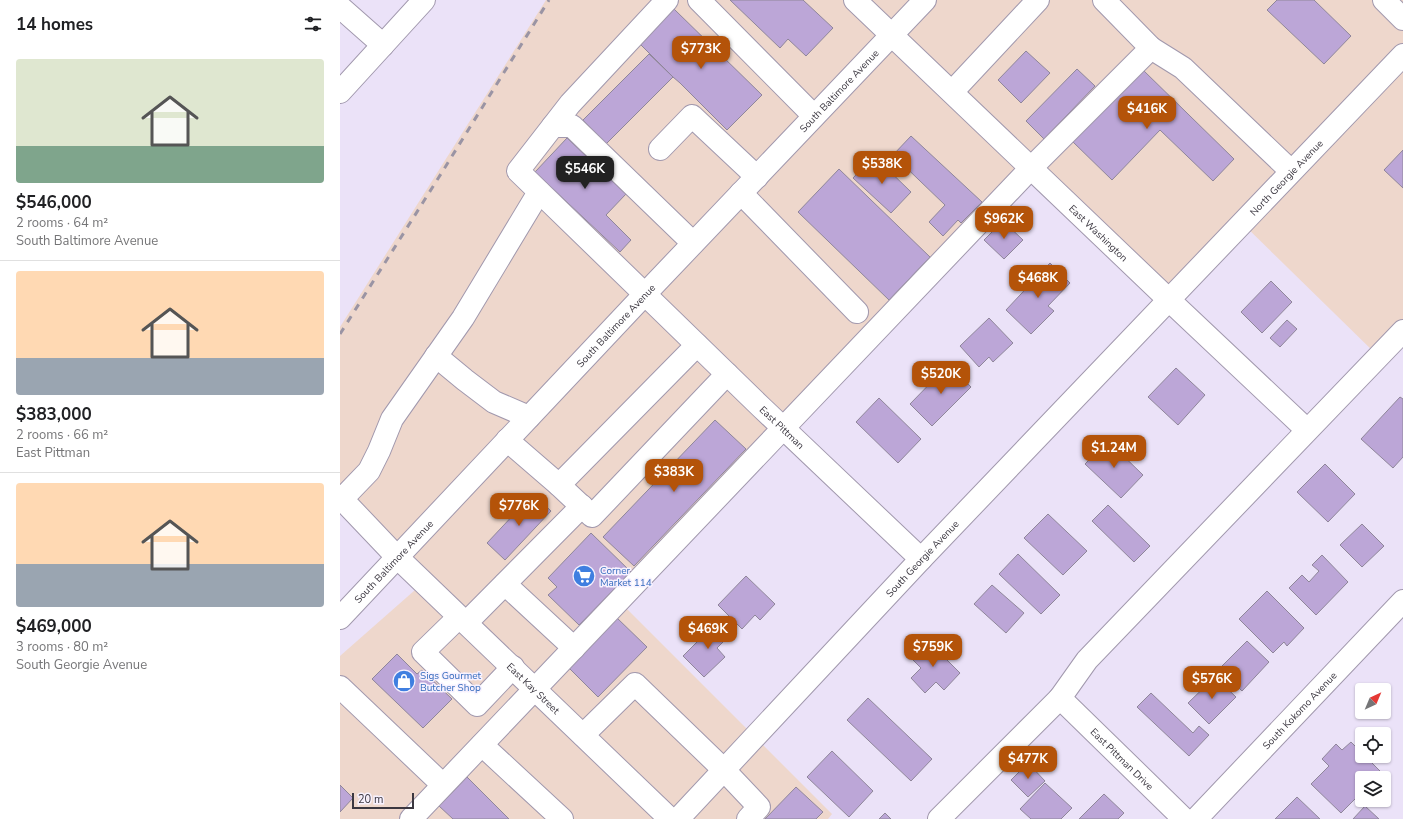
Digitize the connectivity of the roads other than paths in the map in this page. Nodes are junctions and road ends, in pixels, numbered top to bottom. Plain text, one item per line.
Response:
1 (424, 0) edge
2 (667, 0) edge
3 (699, 0) edge
4 (855, 0) edge
5 (925, 0) edge
6 (1038, 0) edge
7 (1384, 0) edge
8 (1109, 2) edge
9 (340, 7) edge
10 (1403, 19) edge
11 (892, 34) junction
12 (383, 45) junction
13 (1151, 48) junction
14 (1403, 55) edge
15 (340, 92) edge
16 (952, 92) junction
17 (814, 116) junction
18 (553, 126) junction
19 (660, 149) dead end
20 (1031, 168) junction
21 (1291, 171) junction
22 (756, 176) junction
23 (540, 192) junction
24 (741, 193) junction
25 (693, 243) junction
26 (645, 294) junction
27 (1168, 299) junction
28 (857, 312) dead end
29 (1403, 330) edge
30 (697, 345) junction
31 (436, 356) junction
32 (727, 374) junction
33 (529, 417) junction
34 (783, 428) junction
35 (1307, 430) junction
36 (507, 440) junction
37 (559, 485) junction
38 (341, 498) edge
39 (582, 506) junction
40 (397, 556) junction
41 (921, 559) junction
42 (505, 584) junction
43 (1403, 601) edge
44 (340, 618) edge
45 (463, 620) junction
46 (574, 648) junction
47 (513, 668) junction
48 (340, 687) edge
49 (535, 689) junction
50 (1060, 698) junction
51 (583, 735) junction
52 (482, 745) junction
53 (724, 770) junction
54 (443, 785) junction
55 (411, 819) edge
56 (562, 819) edge
57 (670, 819) edge
58 (678, 819) edge
59 (748, 819) edge
60 (939, 819) edge
61 (1184, 819) edge
62 (1196, 819) edge

1 - 12 street
2 - 18 street
3 - 17 street
4 - 11 street, East Washington
5 - 11 street, South Baltimore Avenue
6 - 16 street
7 - 10 street
8 - 13 street
9 - 12 street
11 - 16 street, East Washington
11 - 17 street, South Baltimore Avenue
12 - 15 street
13 - 20 street
13 - 21 street
14 - 21 street, North Georgie Avenue
16 - 20 street, East Washington
17 - 22 street, South Baltimore Avenue
18 - 23 street, East Pittman
18 - 25 street
19 - 22 street
20 - 27 street, East Washington
20 - 34 street
21 - 27 street, North Georgie Avenue
22 - 24 street, South Baltimore Avenue
23 - 26 street, East Pittman
23 - 31 street
24 - 25 street, South Baltimore Avenue
24 - 28 street
25 - 26 street, South Baltimore Avenue
26 - 30 street, East Pittman
26 - 33 street, South Baltimore Avenue
27 - 35 street, East Washington
27 - 41 street, South Georgie Avenue
29 - 35 street
30 - 32 street, East Pittman
30 - 37 street
31 - 33 street
31 - 38 street
32 - 34 street, East Pittman
32 - 39 street
33 - 36 street, South Baltimore Avenue
34 - 41 street, East Pittman
34 - 46 street
35 - 50 street
36 - 37 street
36 - 40 street, South Baltimore Avenue
37 - 39 street
38 - 40 street, East Kay Street
39 - 42 street
40 - 44 street, South Baltimore Avenue
40 - 45 street, East Kay Street
41 - 53 street, South Georgie Avenue
42 - 45 street
42 - 46 street
43 - 62 street, South Kokomo Avenue
45 - 47 street, East Kay Street
45 - 47 street
46 - 49 street
47 - 49 street, East Kay Street
48 - 54 street
49 - 51 street, East Kay Street
49 - 52 street
50 - 60 street
50 - 61 street, East Pittman Drive
51 - 53 street
51 - 57 street, East Kay Street
52 - 54 street
52 - 56 street
53 - 58 street, South Georgie Avenue
53 - 59 street
54 - 55 street

